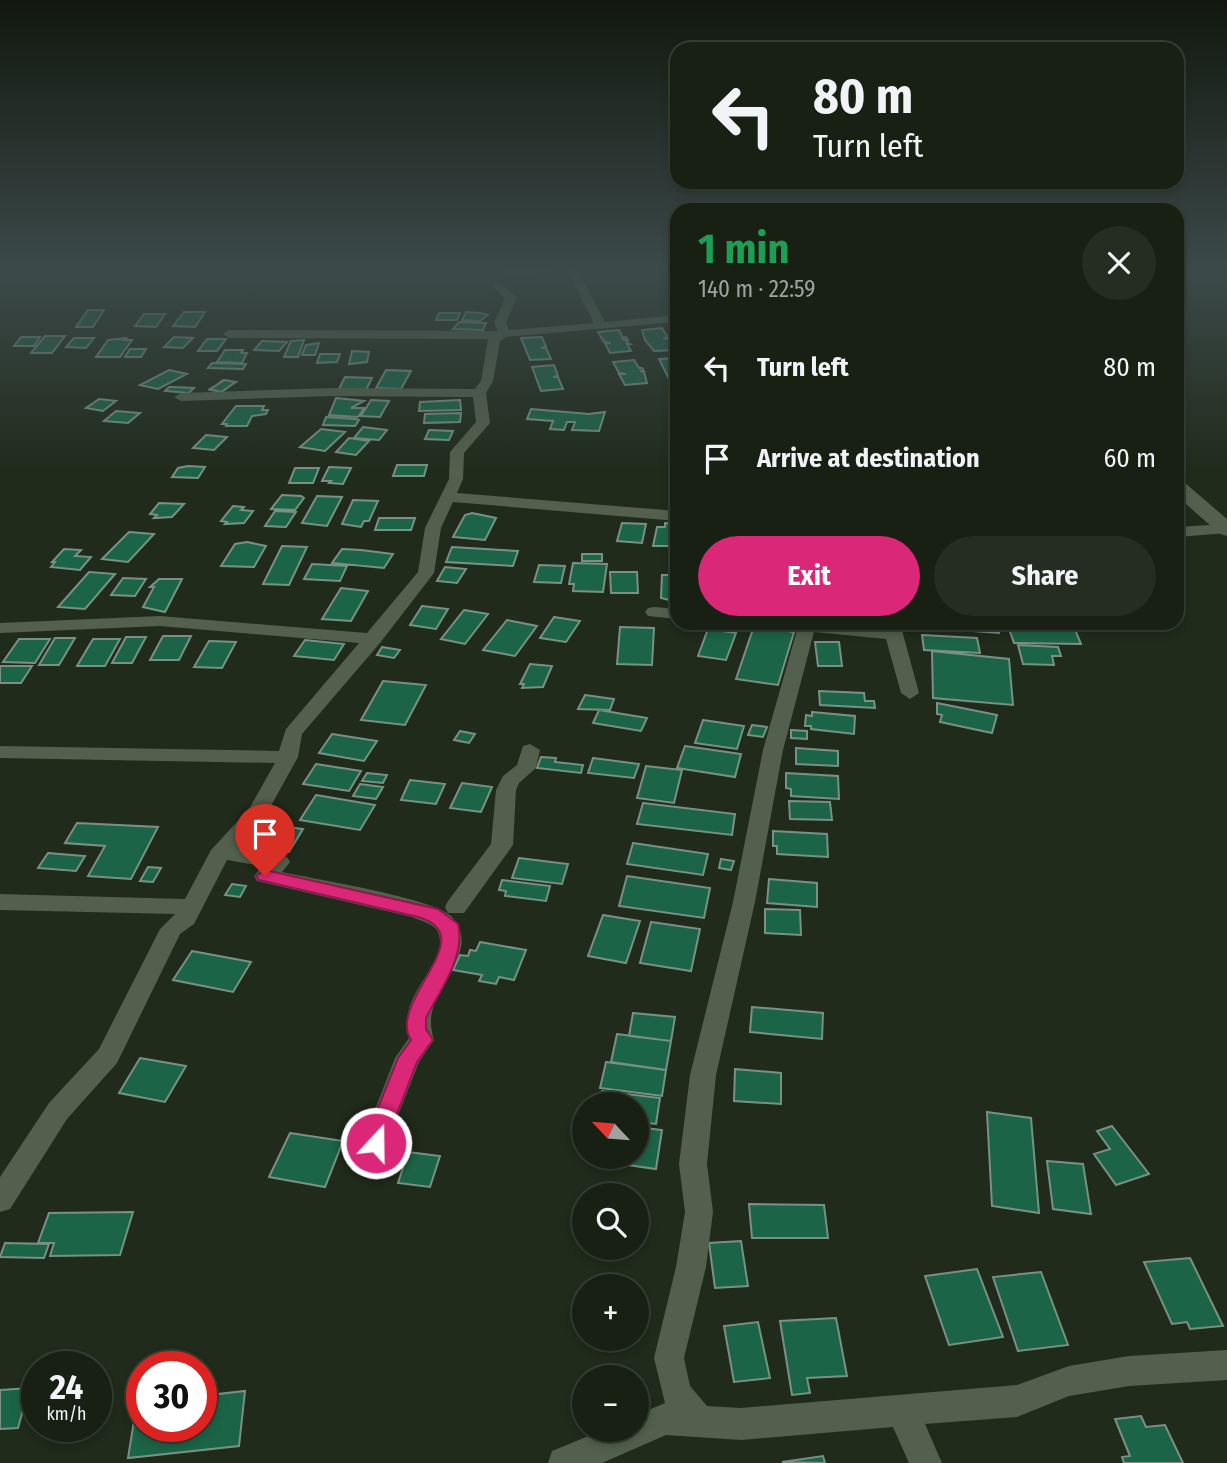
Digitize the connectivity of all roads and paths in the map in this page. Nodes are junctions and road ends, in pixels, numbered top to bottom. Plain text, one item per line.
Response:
1 (500, 336) edge
2 (479, 393) junction
3 (181, 397) dead end
4 (1184, 492) edge
5 (447, 497) junction
6 (670, 515) edge
7 (1227, 529) edge
8 (1184, 532) edge
9 (654, 612) dead end
10 (670, 613) edge
11 (0, 628) edge
12 (806, 630) edge
13 (893, 630) edge
14 (374, 639) junction
15 (910, 694) dead end
16 (530, 750) dead end
17 (0, 752) edge
18 (288, 757) junction
19 (221, 852) junction
20 (0, 902) edge
21 (192, 906) junction
22 (448, 916) junction
23 (376, 1143) dead end
24 (0, 1200) edge
25 (1227, 1365) edge
26 (902, 1411) junction
27 (700, 1423) junction
28 (564, 1463) edge
29 (926, 1463) edge

1 - 2 street
2 - 3 street
2 - 5 street
4 - 7 main road
5 - 6 street
5 - 14 street
7 - 8 street
9 - 10 street
11 - 14 street
12 - 27 street
13 - 15 street
14 - 18 street
16 - 22 street
17 - 18 street
18 - 19 street
19 - 21 street
19 - 22 street
20 - 21 street
21 - 24 street
22 - 23 street
25 - 26 street
26 - 27 street
26 - 29 street
27 - 28 street

